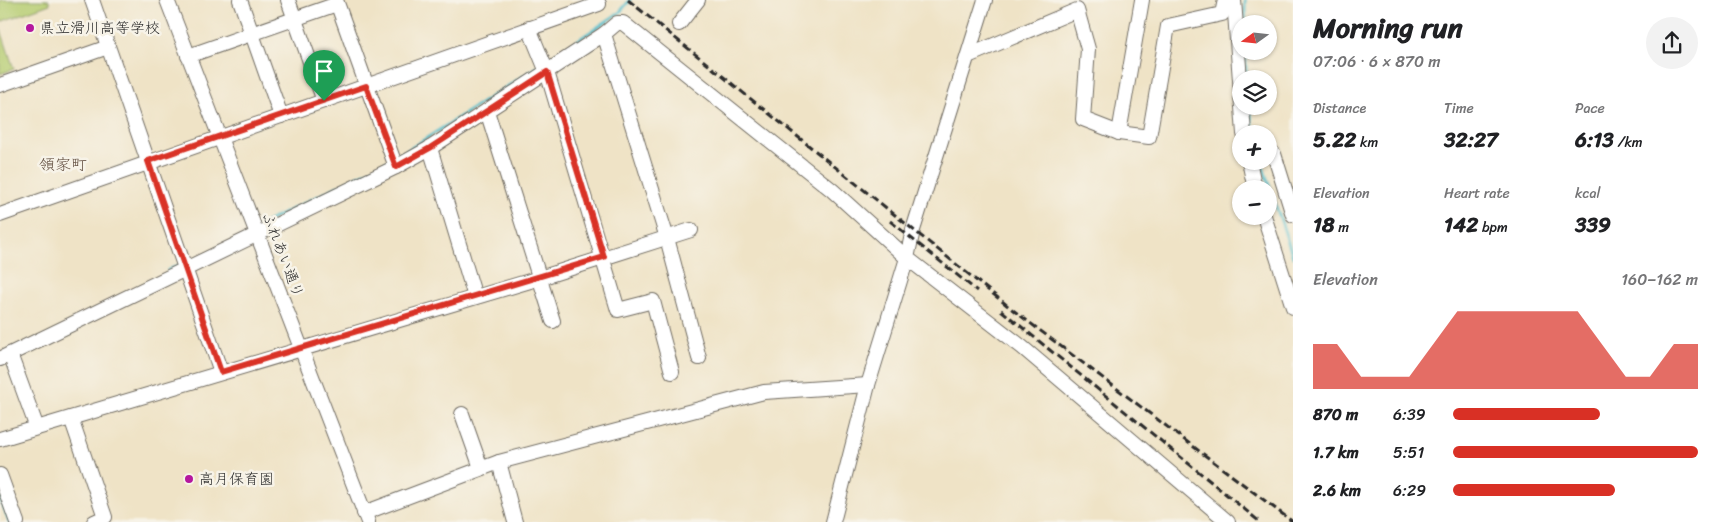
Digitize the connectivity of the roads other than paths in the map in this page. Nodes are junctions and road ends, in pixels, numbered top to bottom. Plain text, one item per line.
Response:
1 (167, 0) edge
2 (240, 0) edge
3 (288, 0) edge
4 (595, 0) edge
5 (698, 0) edge
6 (985, 0) edge
7 (1142, 0) edge
8 (1225, 0) edge
9 (1234, 0) edge
10 (94, 1) edge
11 (337, 2) edge
12 (295, 18) junction
13 (679, 24) dead end
14 (529, 28) junction
15 (252, 34) junction
16 (604, 34) junction
17 (108, 47) junction
18 (188, 56) junction
19 (968, 56) junction
20 (547, 72) junction
21 (0, 85) edge
22 (366, 86) junction
23 (324, 101) junction
24 (487, 111) junction
25 (281, 116) junction
26 (1243, 125) edge
27 (1119, 133) junction
28 (219, 136) junction
29 (430, 148) junction
30 (148, 161) junction
31 (1277, 164) edge
32 (396, 167) junction
33 (0, 215) edge
34 (1293, 215) edge
35 (1267, 225) edge
36 (691, 230) dead end
37 (258, 235) junction
38 (666, 238) junction
39 (604, 257) junction
40 (907, 258) junction
41 (186, 268) junction
42 (540, 278) junction
43 (474, 297) junction
44 (1293, 307) edge
45 (554, 321) dead end
46 (302, 349) junction
47 (5, 357) edge
48 (698, 358) dead end
49 (221, 372) junction
50 (672, 372) dead end
51 (868, 385) junction
52 (462, 414) dead end
53 (71, 418) junction
54 (37, 428) junction
55 (0, 438) edge
56 (499, 462) junction
57 (481, 468) junction
58 (0, 474) edge
59 (366, 518) edge
60 (17, 522) edge
61 (94, 522) edge
62 (516, 522) edge
63 (833, 522) edge
64 (1228, 522) edge

1 - 18 street, ふれあい通り
2 - 15 street
3 - 12 street
4 - 14 street
5 - 13 street
6 - 19 street
7 - 27 street
8 - 27 street
9 - 26 street
10 - 17 street
11 - 12 street
11 - 22 street
12 - 15 street
12 - 23 street
14 - 20 street
14 - 22 street
15 - 18 street
15 - 25 street
16 - 20 street
16 - 38 street
16 - 40 street
17 - 21 street
17 - 30 street
18 - 28 street, ふれあい通り
19 - 27 street
19 - 40 street
20 - 24 street
20 - 39 street
22 - 23 street
22 - 32 street
23 - 25 street
24 - 29 street
24 - 42 street
25 - 28 street
28 - 30 street
28 - 37 street, ふれあい通り
29 - 32 street
29 - 43 street
30 - 33 street
30 - 41 street
31 - 34 street
32 - 37 street
35 - 44 street
36 - 38 street
37 - 41 street
37 - 46 street, ふれあい通り
38 - 39 street
38 - 48 street
39 - 42 street
39 - 50 street
40 - 51 street
40 - 64 street
41 - 47 street
41 - 49 street
42 - 43 street
42 - 45 street
43 - 46 street
46 - 49 street
46 - 59 street, ふれあい通り
47 - 54 street
49 - 53 street
51 - 56 street
51 - 63 street
52 - 57 street
53 - 54 street
53 - 61 street
54 - 55 street
56 - 57 street
56 - 62 street
57 - 59 street
58 - 60 street

